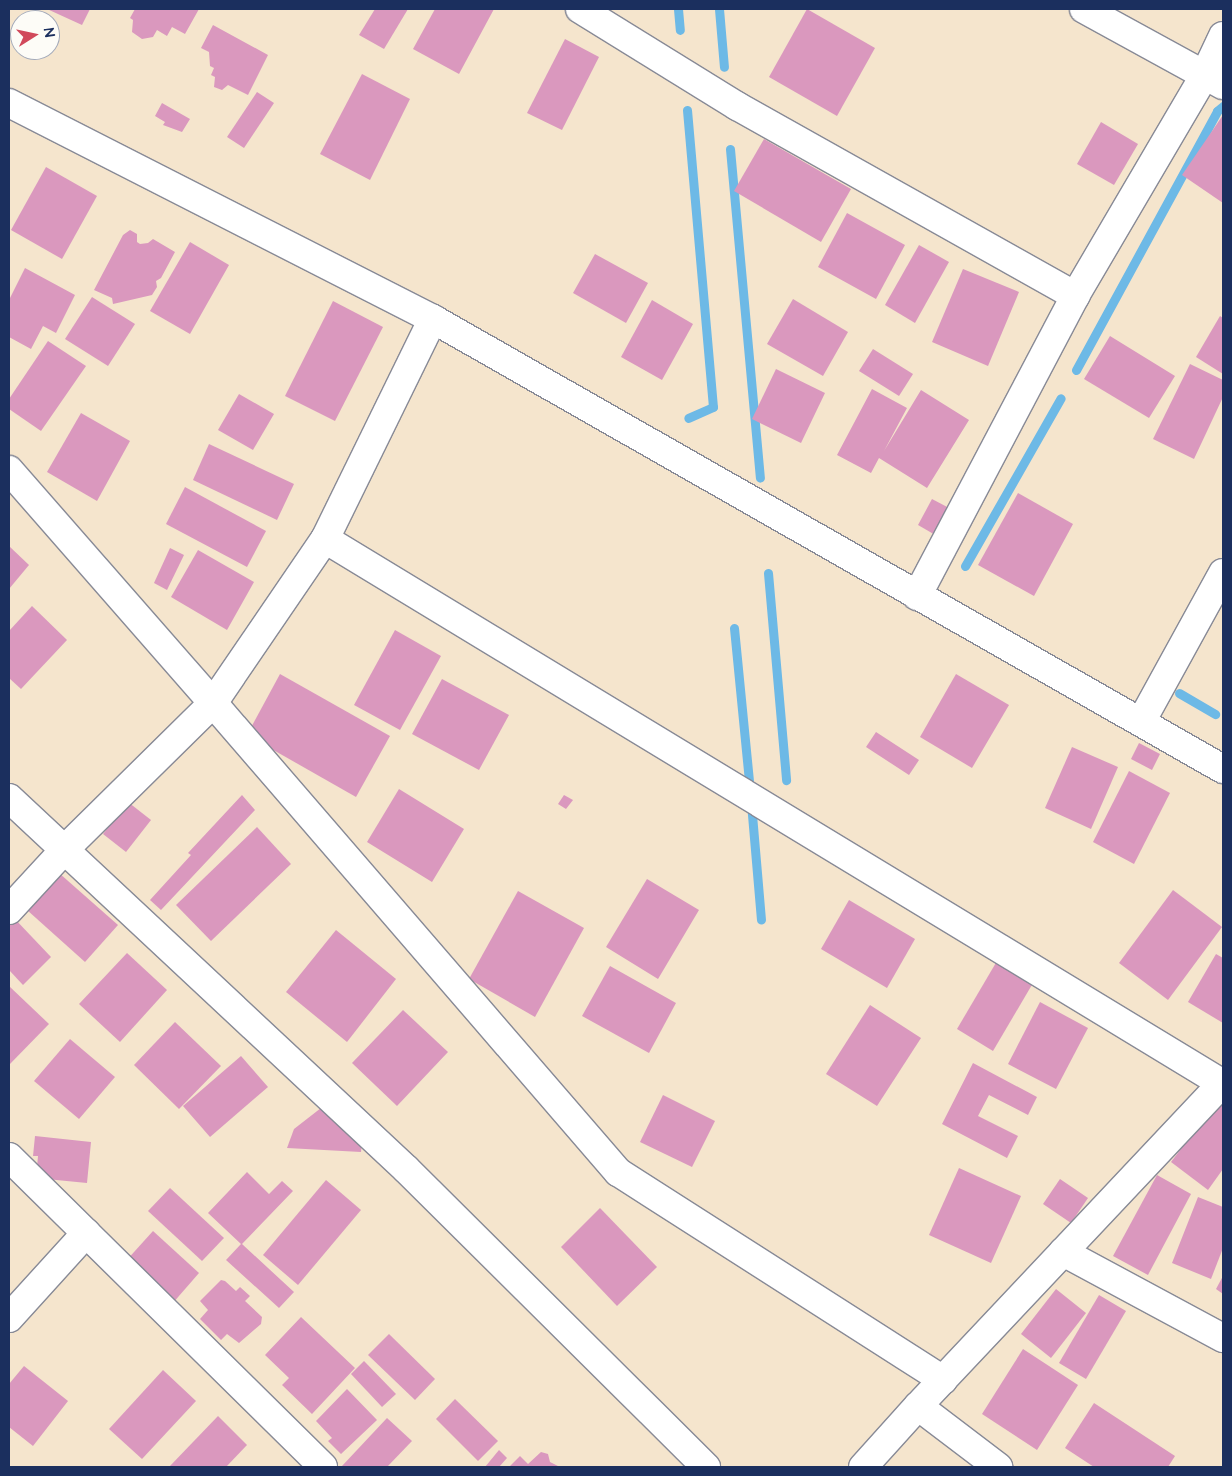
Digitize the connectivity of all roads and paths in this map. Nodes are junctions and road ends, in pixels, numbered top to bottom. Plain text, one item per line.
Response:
1 (580, 9) edge
2 (1084, 9) edge
3 (1223, 36) edge
4 (1214, 80) edge
5 (9, 103) edge
6 (1075, 296) junction
7 (433, 319) junction
8 (9, 470) edge
9 (325, 539) junction
10 (1223, 573) edge
11 (917, 596) junction
12 (213, 703) junction
13 (1141, 722) junction
14 (1223, 769) edge
15 (9, 798) edge
16 (65, 849) junction
17 (9, 910) edge
18 (1223, 1083) edge
19 (9, 1157) edge
20 (86, 1234) junction
21 (1063, 1252) junction
22 (9, 1318) edge
23 (1223, 1338) edge
24 (943, 1380) junction
25 (918, 1406) junction
26 (323, 1467) edge
27 (706, 1467) edge
28 (863, 1467) edge
29 (998, 1467) edge

1 - 6 street
2 - 4 street
3 - 4 street
4 - 6 street
5 - 7 street
6 - 11 street
7 - 9 street
7 - 11 street
8 - 12 street
9 - 12 street
9 - 18 street
10 - 13 street
11 - 13 street
12 - 16 street
12 - 24 street
13 - 14 street
15 - 16 street
16 - 17 street
16 - 27 street
18 - 21 street
19 - 20 street
20 - 22 street
20 - 26 street
21 - 23 street
21 - 24 street
24 - 25 street
25 - 28 street
25 - 29 street

